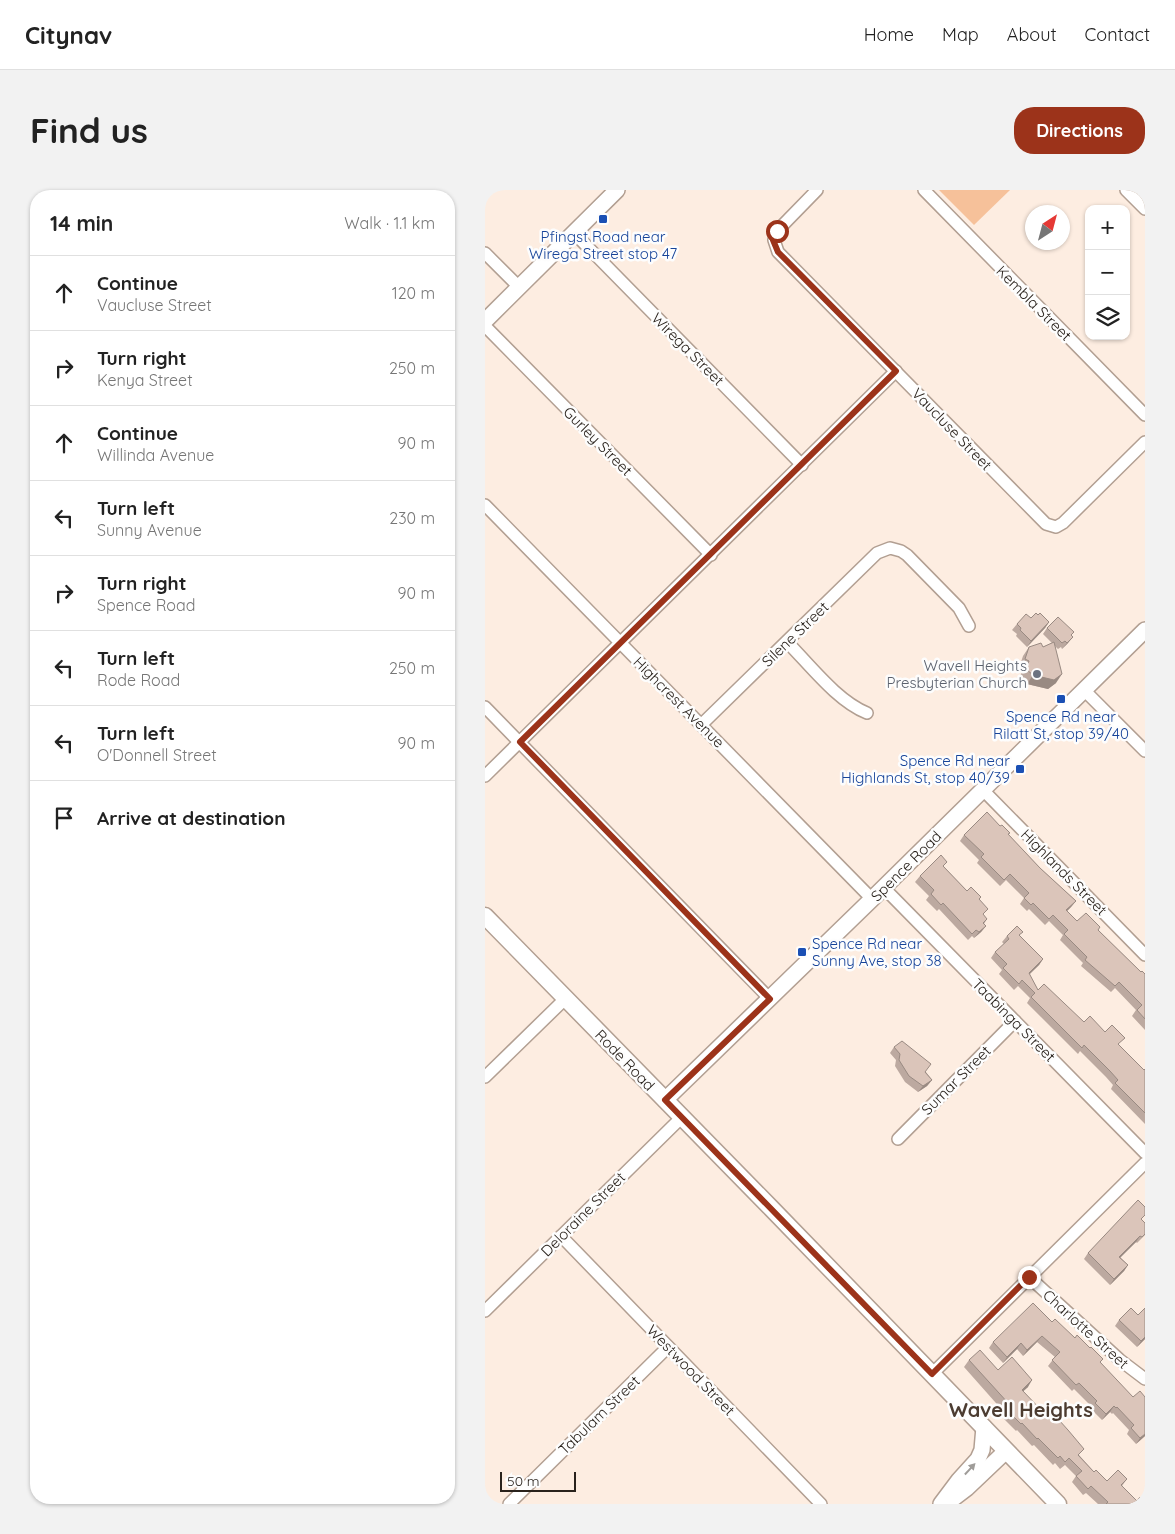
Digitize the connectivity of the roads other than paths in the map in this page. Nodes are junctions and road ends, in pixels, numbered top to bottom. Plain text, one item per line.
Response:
1 (617, 190) edge
2 (817, 190) edge
3 (924, 190) edge
4 (1126, 190) edge
5 (1145, 209) edge
6 (574, 233) junction
7 (485, 253) edge
8 (519, 287) junction
9 (485, 321) edge
10 (485, 326) edge
11 (896, 371) junction
12 (1145, 415) edge
13 (1145, 442) edge
14 (802, 465) junction
15 (485, 505) edge
16 (711, 555) junction
17 (969, 626) dead end
18 (1145, 630) edge
19 (787, 642) junction
20 (621, 643) junction
21 (1084, 690) junction
22 (485, 707) edge
23 (867, 713) dead end
24 (701, 725) junction
25 (520, 742) junction
26 (1145, 751) edge
27 (485, 776) edge
28 (983, 790) junction
29 (884, 888) junction
30 (872, 899) junction
31 (485, 916) edge
32 (1145, 955) edge
33 (565, 998) junction
34 (770, 999) junction
35 (1015, 1021) junction
36 (485, 1077) edge
37 (665, 1100) junction
38 (682, 1117) junction
39 (898, 1139) dead end
40 (1145, 1153) edge
41 (1145, 1163) edge
42 (561, 1236) junction
43 (1029, 1277) junction
44 (485, 1311) edge
45 (668, 1347) junction
46 (932, 1374) junction
47 (1145, 1379) edge
48 (984, 1427) junction
49 (1007, 1451) junction
50 (509, 1504) edge
51 (821, 1504) edge
52 (941, 1504) edge
53 (946, 1504) edge
54 (1058, 1504) edge

1 - 6 street
2 - 11 street, Vaucluse Street
3 - 12 street, Kembla Street
4 - 5 street
6 - 8 street
6 - 14 street, Wirega Street
7 - 8 street
8 - 9 street
10 - 16 street, Gurley Street
11 - 13 street, Vaucluse Street
11 - 14 street
14 - 16 street
15 - 20 street, Highcrest Avenue
16 - 20 street
17 - 19 street, Silene Street
18 - 21 street, Spence Road
19 - 23 street
19 - 24 street, Silene Street
20 - 24 street, Highcrest Avenue
20 - 25 street
21 - 26 street
21 - 28 street, Spence Road
22 - 25 street
24 - 30 street, Highcrest Avenue
25 - 27 street
25 - 34 street
28 - 29 street, Spence Road
28 - 32 street, Highlands Street
29 - 30 street, Spence Road
29 - 35 street, Taabinga Street
30 - 34 street, Spence Road
31 - 33 main road, Rode Road
33 - 36 street
33 - 37 main road, Rode Road
34 - 37 street, Spence Road
35 - 39 street, Sumar Street
35 - 40 street, Taabinga Street
37 - 38 main road, Rode Road
38 - 42 street, Deloraine Street
38 - 46 main road, Rode Road
41 - 43 street
42 - 44 street, Deloraine Street
42 - 45 street, Westwood Street
43 - 46 street
43 - 47 street, Charlotte Street
45 - 50 street, Tabulam Street
45 - 51 street, Westwood Street
46 - 48 main road, Rode Road
48 - 49 main road, Rode Road
52 -> 48 street
49 - 53 street
49 - 54 main road, Rode Road

